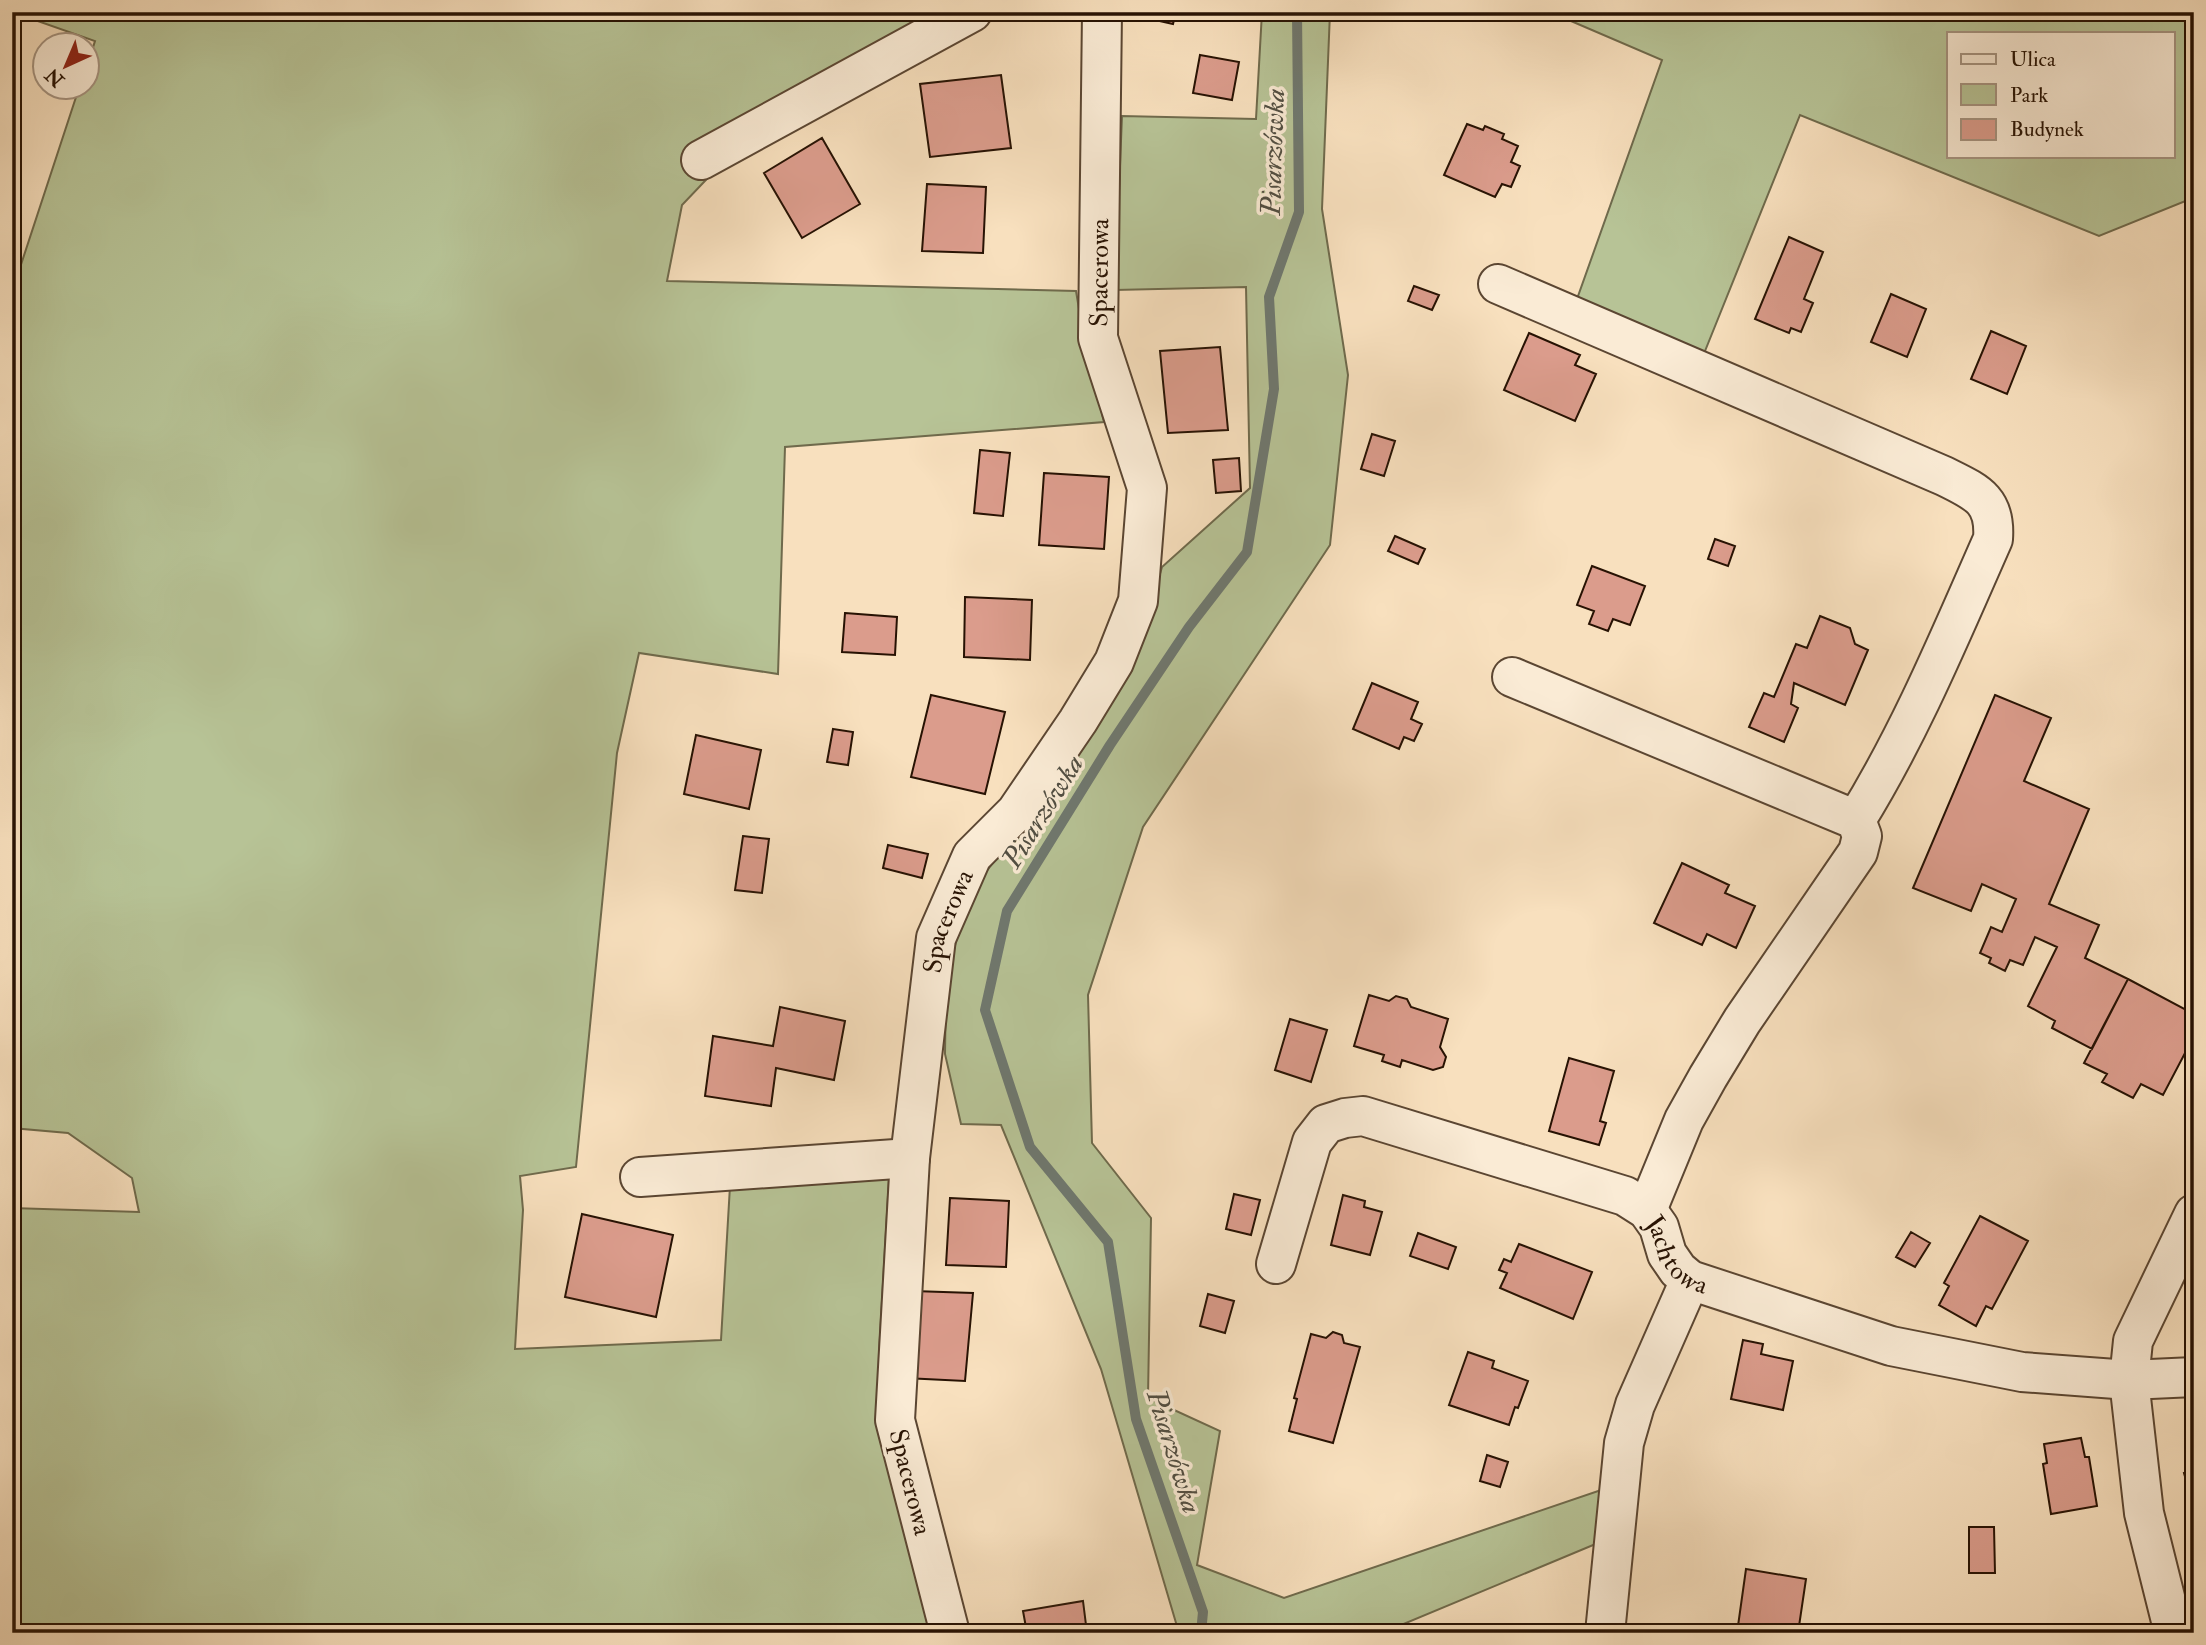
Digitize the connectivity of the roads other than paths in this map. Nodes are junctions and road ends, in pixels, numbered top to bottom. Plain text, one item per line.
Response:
1 (972, 12) edge
2 (1102, 12) edge
3 (702, 160) dead end
4 (1498, 284) dead end
5 (1512, 677) dead end
6 (1856, 820) junction
7 (910, 1158) junction
8 (640, 1177) dead end
9 (1647, 1210) junction
10 (2194, 1214) edge
11 (1276, 1264) dead end
12 (1690, 1280) junction
13 (2194, 1377) edge
14 (2129, 1380) junction
15 (950, 1633) edge
16 (1605, 1633) edge
17 (2174, 1633) edge

1 - 3 street
2 - 7 street, Spacerowa
4 - 6 street
5 - 6 street
6 - 9 street
7 - 8 street
7 - 15 street, Spacerowa
9 - 11 street, Jachtowa
9 - 12 street, Jachtowa
10 - 14 street
12 - 14 street, Jachtowa
12 - 16 street
13 - 14 street, Jachtowa
14 - 17 street

